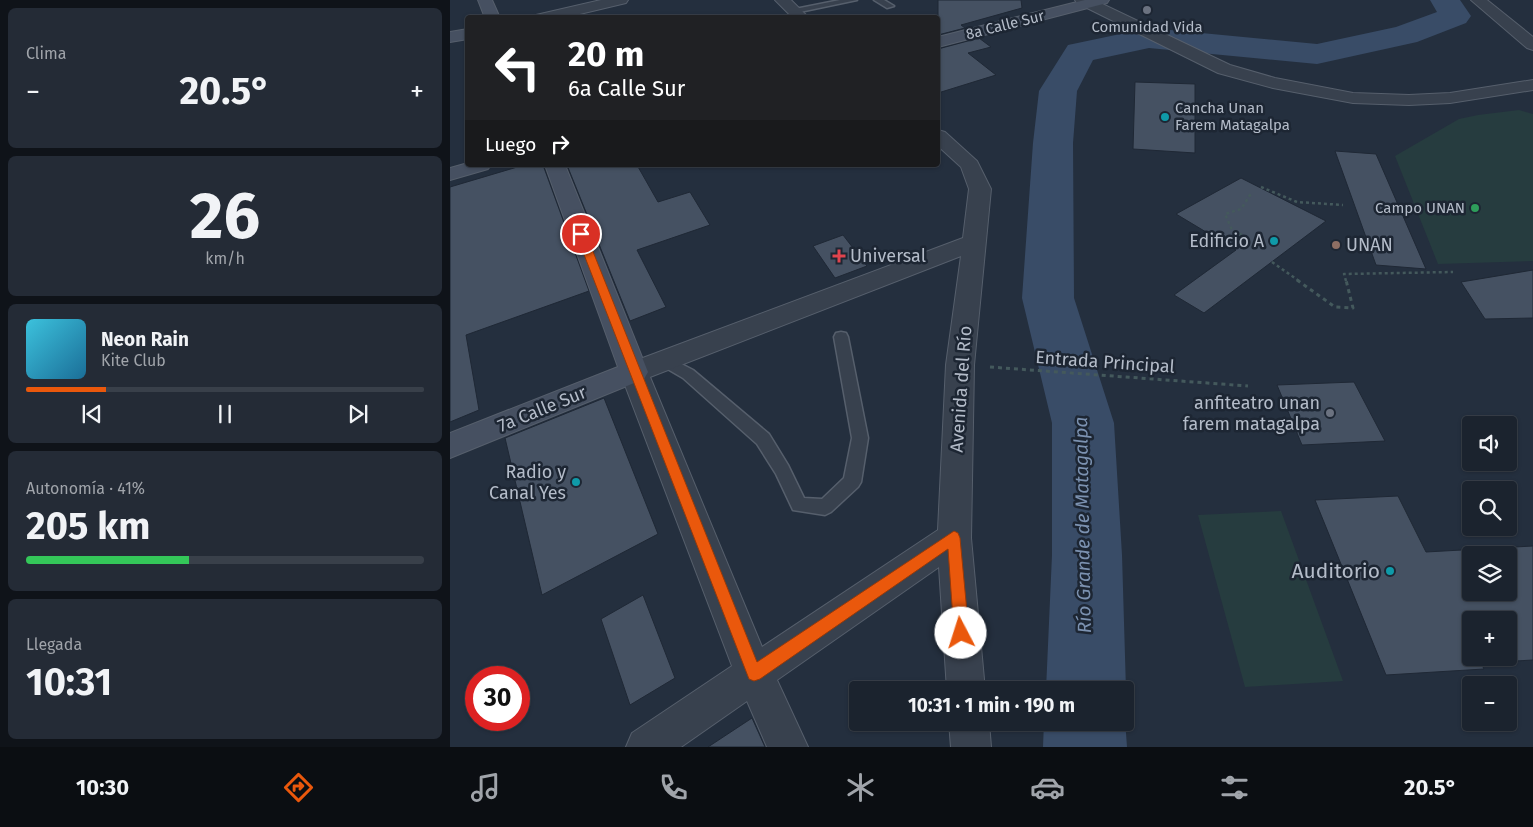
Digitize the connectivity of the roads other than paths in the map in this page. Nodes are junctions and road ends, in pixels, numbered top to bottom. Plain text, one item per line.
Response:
1 (485, 0) edge
2 (621, 0) edge
3 (782, 0) edge
4 (853, 0) edge
5 (878, 0) edge
6 (1478, 0) edge
7 (1091, 1) edge
8 (890, 6) dead end
9 (799, 14) edge
10 (492, 15) edge
11 (556, 15) edge
12 (465, 34) edge
13 (450, 37) edge
14 (940, 41) edge
15 (1533, 45) edge
16 (1533, 85) edge
17 (940, 138) edge
18 (474, 167) edge
19 (556, 167) edge
20 (450, 174) edge
21 (975, 242) junction
22 (842, 337) dead end
23 (649, 366) junction
24 (450, 446) edge
25 (954, 538) junction
26 (754, 673) junction
27 (965, 681) edge
28 (970, 731) edge
29 (646, 747) edge
30 (788, 747) edge
31 (971, 747) edge

1 - 10 street
2 - 11 street
3 - 9 street
4 - 9 lane
5 - 8 lane
6 - 15 street
7 - 14 street, 8a Calle Sur
7 - 16 street
12 - 13 street
17 - 21 street, Avenida del Río
18 - 20 street
19 - 23 street
21 - 23 street
21 - 25 street, Avenida del Río
22 - 23 lane
23 - 24 street, 7a Calle Sur
23 - 26 street
25 - 26 street
25 - 27 street, Avenida del Río
26 - 29 street
26 - 30 street
28 - 31 street

